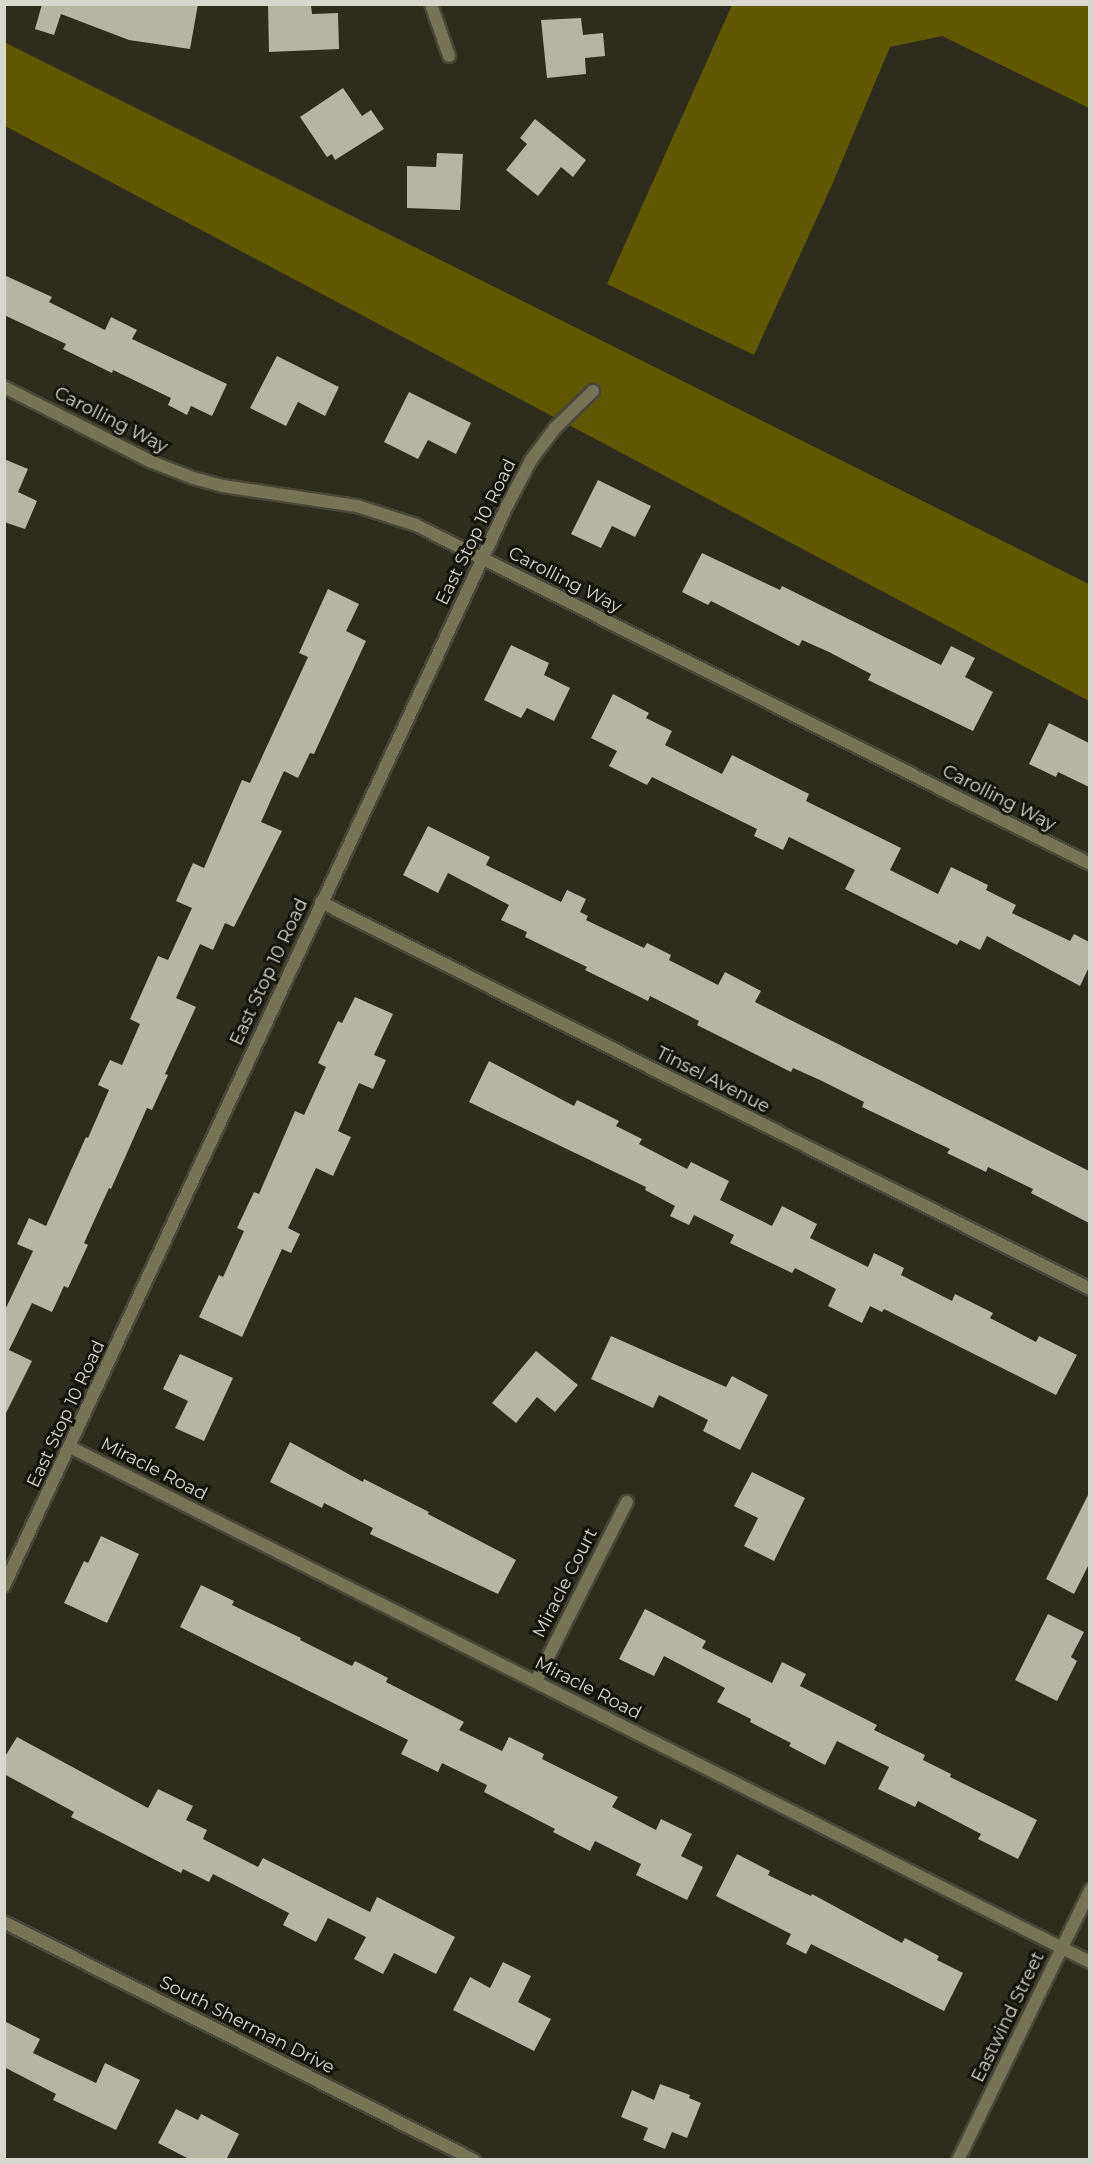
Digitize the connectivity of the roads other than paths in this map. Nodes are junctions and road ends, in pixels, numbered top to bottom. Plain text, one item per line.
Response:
1 (431, 4) edge
2 (449, 56) dead end
3 (4, 387) edge
4 (592, 391) dead end
5 (482, 558) junction
6 (1089, 864) edge
7 (321, 902) junction
8 (1089, 1289) edge
9 (70, 1447) junction
10 (627, 1502) dead end
11 (4, 1586) edge
12 (536, 1681) junction
13 (1089, 1890) edge
14 (4, 1922) edge
15 (1061, 1948) junction
16 (1089, 1962) edge
17 (474, 2160) edge
18 (958, 2160) edge

1 - 2 street
3 - 5 street, Carolling Way
4 - 5 street, East Stop 10 Road
5 - 6 street, Carolling Way
5 - 7 street, East Stop 10 Road
7 - 8 street, Tinsel Avenue
7 - 9 street, East Stop 10 Road
9 - 11 street, East Stop 10 Road
9 - 12 street, Miracle Road
10 - 12 street, Miracle Court
12 - 15 street, Miracle Road
13 - 15 street, Eastwind Street
14 - 17 street, South Sherman Drive
15 - 16 street, Miracle Road
15 - 18 street, Eastwind Street

